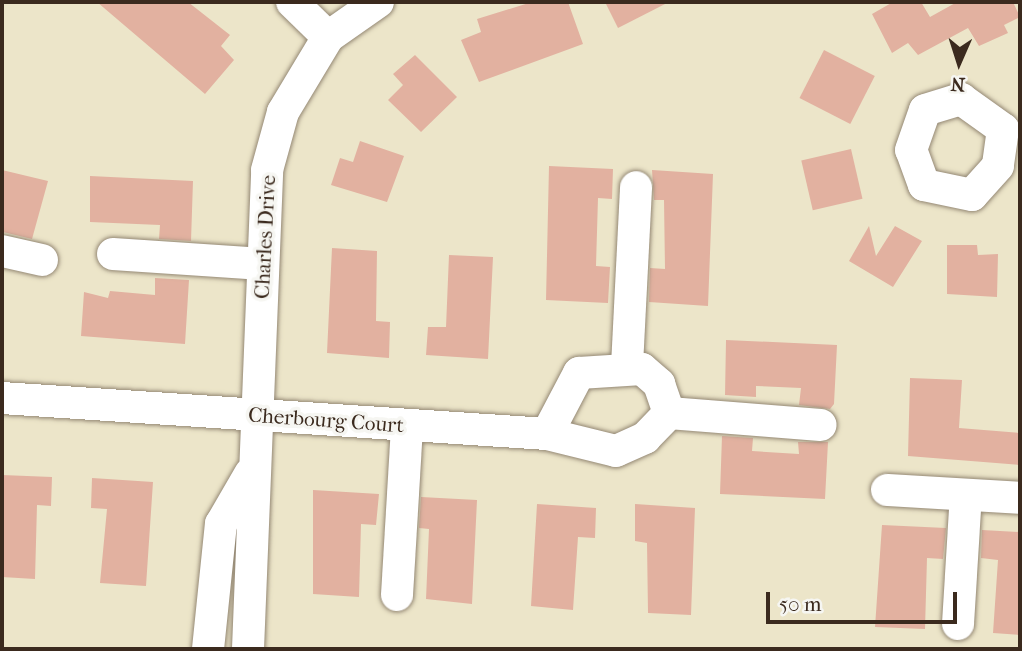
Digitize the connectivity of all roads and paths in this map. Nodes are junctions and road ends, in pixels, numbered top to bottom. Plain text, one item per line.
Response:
1 (292, 2) edge
2 (378, 2) edge
3 (328, 37) junction
4 (636, 187) dead end
5 (2, 251) edge
6 (113, 254) dead end
7 (42, 260) dead end
8 (263, 264) junction
9 (627, 366) junction
10 (2, 398) edge
11 (669, 413) junction
12 (257, 416) junction
13 (407, 425) junction
14 (821, 425) dead end
15 (547, 434) junction
16 (253, 470) junction
17 (887, 490) dead end
18 (966, 495) junction
19 (1020, 498) edge
20 (397, 595) dead end
21 (958, 624) dead end
22 (208, 649) edge
23 (248, 649) edge

1 - 3 street
2 - 3 street, Charles Drive
3 - 8 street, Charles Drive
4 - 9 street
5 - 7 street
6 - 8 street
8 - 12 street, Charles Drive
9 - 11 street
9 - 15 street
10 - 12 street, Cherbourg Court
11 - 14 street
11 - 15 street, Cherbourg Court
12 - 13 street, Cherbourg Court
12 - 16 street, Charles Drive
13 - 15 street, Cherbourg Court
13 - 20 street
16 - 22 street, Charles Drive
16 - 23 street, Charles Drive
17 - 18 street
18 - 19 street
18 - 21 street

